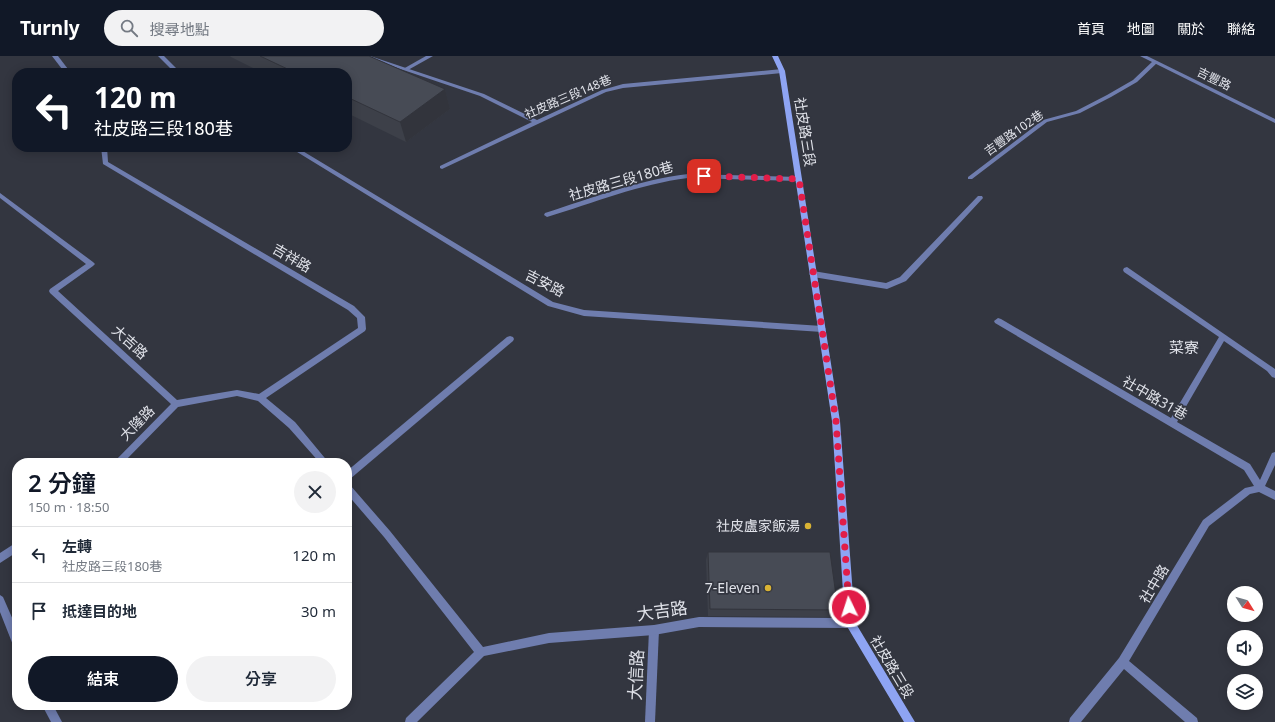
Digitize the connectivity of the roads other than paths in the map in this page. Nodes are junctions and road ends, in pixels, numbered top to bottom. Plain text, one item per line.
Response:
1 (55, 56) edge
2 (161, 56) edge
3 (365, 56) edge
4 (430, 56) edge
5 (775, 56) edge
6 (1143, 56) edge
7 (1155, 62) junction
8 (64, 68) edge
9 (173, 68) edge
10 (406, 69) junction
11 (782, 71) junction
12 (1275, 121) edge
13 (536, 122) junction
14 (104, 152) edge
15 (300, 152) edge
16 (442, 168) dead end
17 (970, 178) dead end
18 (799, 179) junction
19 (0, 195) edge
20 (980, 198) dead end
21 (547, 215) dead end
22 (1127, 270) dead end
23 (813, 274) junction
24 (998, 321) dead end
25 (822, 329) junction
26 (1223, 337) junction
27 (510, 339) dead end
28 (1275, 375) edge
29 (260, 398) junction
30 (176, 404) junction
31 (1172, 422) junction
32 (1275, 456) edge
33 (122, 458) edge
34 (321, 458) edge
35 (352, 472) edge
36 (1260, 488) junction
37 (352, 494) edge
38 (1275, 496) edge
39 (12, 550) edge
40 (0, 559) edge
41 (0, 600) edge
42 (850, 623) junction
43 (12, 629) edge
44 (654, 630) junction
45 (481, 652) junction
46 (1123, 662) junction
47 (50, 710) edge
48 (56, 722) edge
49 (410, 722) edge
50 (650, 722) edge
51 (910, 722) edge
52 (1074, 722) edge
53 (1193, 722) edge

1 - 8 street
2 - 9 street
3 - 10 street
4 - 10 street
5 - 11 street, 社皮路三段
6 - 7 street, 吉豐路
7 - 12 street, 吉豐路
7 - 17 street, 吉豐路102巷
10 - 13 street
11 - 13 street, 社皮路三段148巷
11 - 18 street, 社皮路三段
13 - 16 street, 社皮路三段148巷
14 - 29 street, 吉祥路
15 - 25 street, 吉安路
18 - 21 street, 社皮路三段180巷
18 - 23 street, 社皮路三段
19 - 30 street, 大吉路
20 - 23 street
22 - 26 street
23 - 25 street, 社皮路三段
24 - 31 street, 社中路31巷
25 - 42 street, 社皮路三段
26 - 28 street
26 - 31 street
27 - 35 street
29 - 30 street
29 - 34 street
30 - 33 street, 大隆路
31 - 36 street, 社中路31巷
32 - 36 street
36 - 38 street
36 - 46 street, 社中路
37 - 45 street
39 - 40 street
41 - 43 street
42 - 44 street, 大吉路
42 - 51 street, 社皮路三段
44 - 45 street, 大吉路
44 - 50 street, 大信路
45 - 49 street
46 - 52 street, 社中路
46 - 53 street
47 - 48 street

